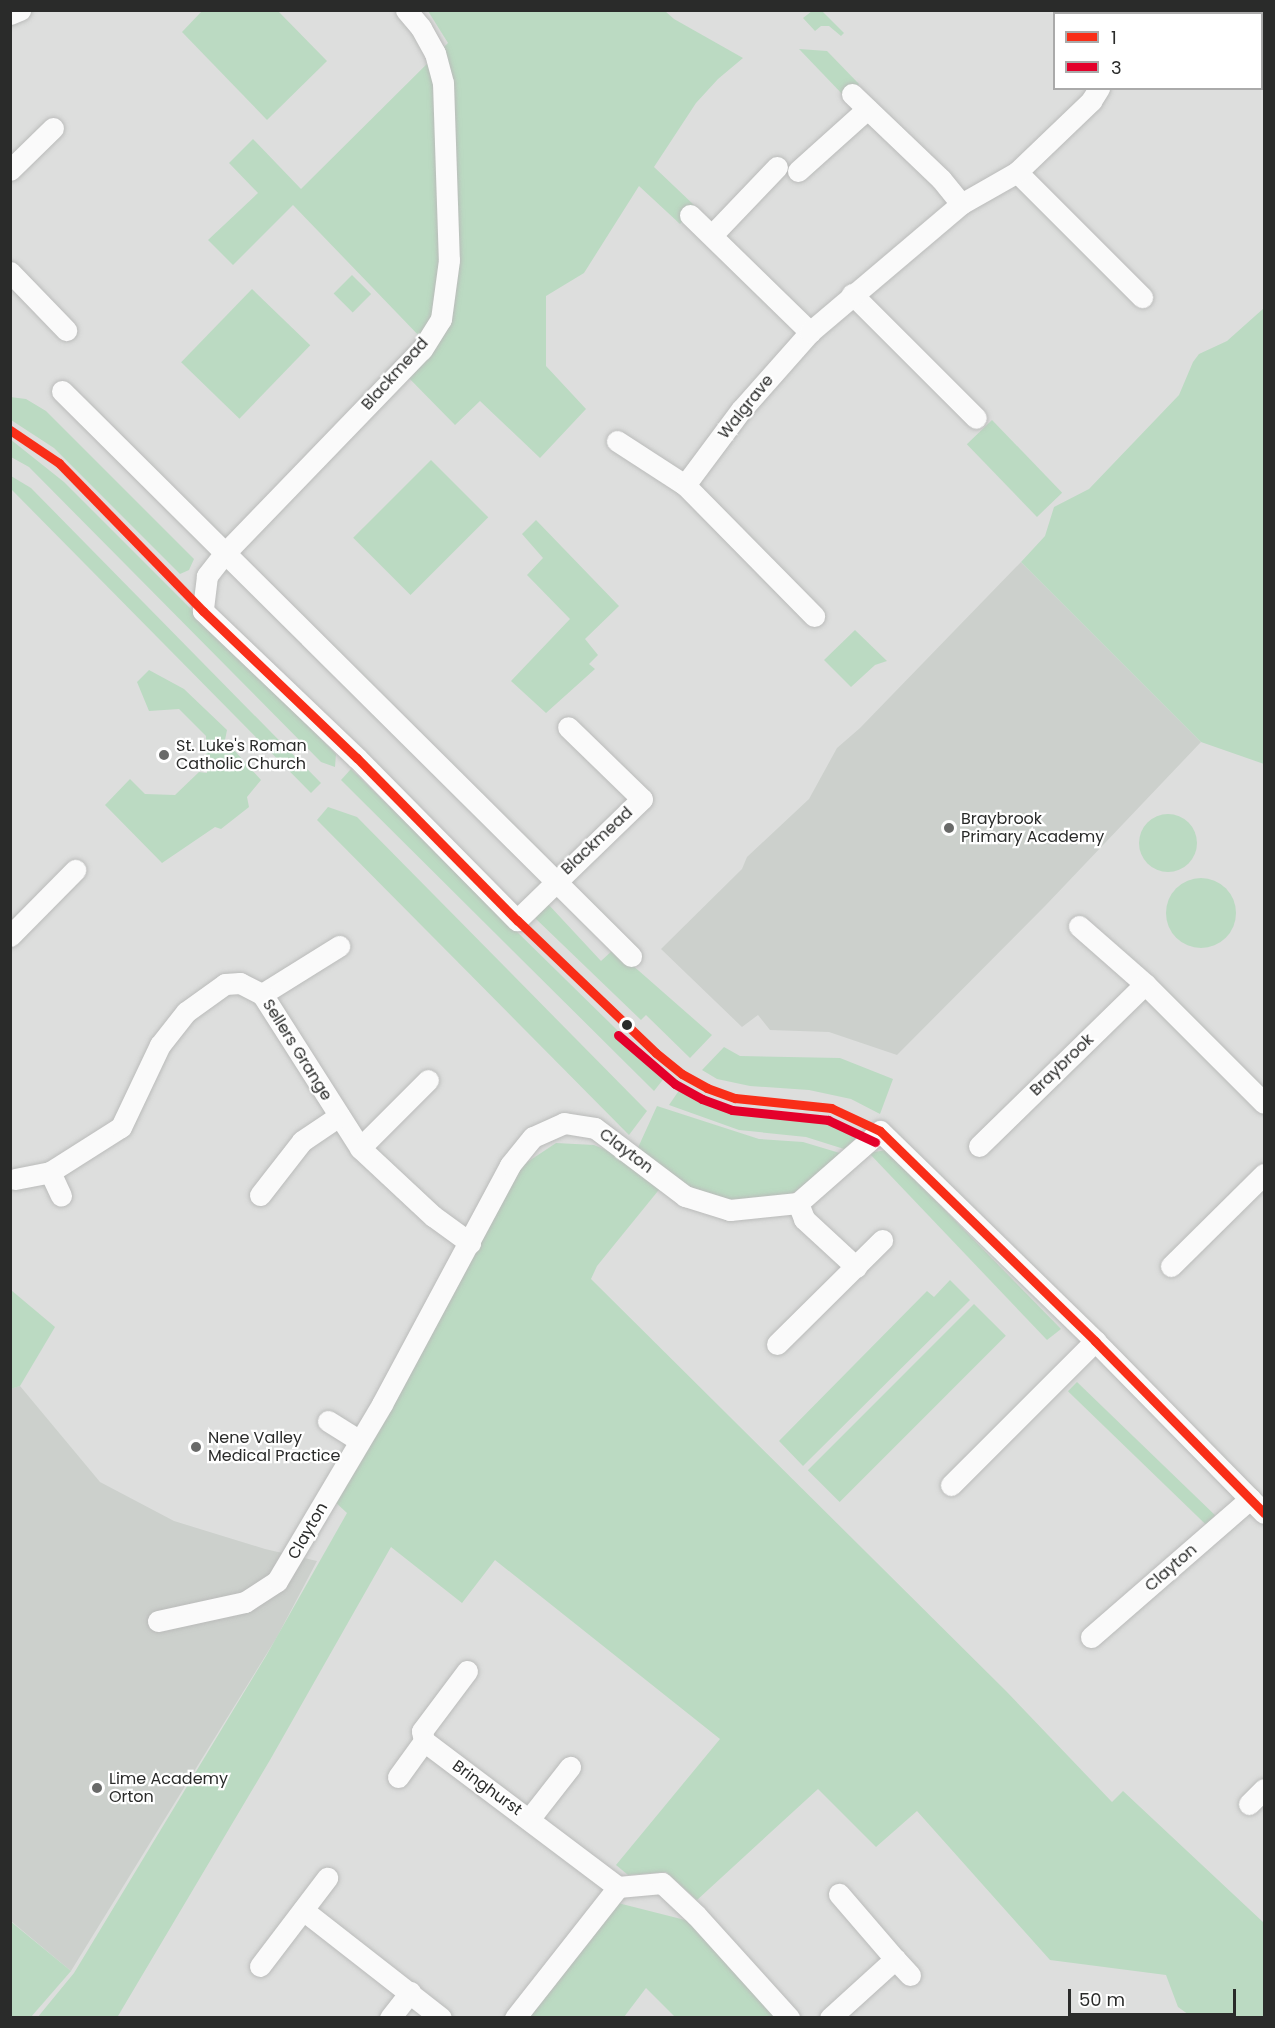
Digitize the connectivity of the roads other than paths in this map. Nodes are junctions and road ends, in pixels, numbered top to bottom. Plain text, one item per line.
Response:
1 (20, 10) edge
2 (406, 10) edge
3 (10, 14) edge
4 (1098, 90) edge
5 (852, 94) dead end
6 (867, 109) junction
7 (53, 128) dead end
8 (777, 167) dead end
9 (10, 170) edge
10 (798, 171) dead end
11 (1017, 172) junction
12 (961, 204) junction
13 (690, 215) dead end
14 (712, 235) junction
15 (10, 272) edge
16 (852, 294) junction
17 (1143, 297) dead end
18 (66, 330) dead end
19 (810, 332) junction
20 (62, 392) dead end
21 (976, 418) dead end
22 (617, 441) dead end
23 (685, 485) junction
24 (224, 554) junction
25 (814, 616) dead end
26 (568, 727) dead end
27 (75, 870) dead end
28 (555, 881) junction
29 (1079, 926) dead end
30 (10, 936) edge
31 (339, 946) dead end
32 (631, 956) dead end
33 (1146, 984) junction
34 (262, 994) junction
35 (428, 1080) dead end
36 (1264, 1103) edge
37 (339, 1116) junction
38 (979, 1146) dead end
39 (360, 1148) junction
40 (50, 1172) junction
41 (1264, 1174) edge
42 (15, 1179) dead end
43 (260, 1195) dead end
44 (61, 1196) dead end
45 (798, 1203) junction
46 (882, 1240) dead end
47 (470, 1243) junction
48 (1171, 1266) dead end
49 (856, 1267) junction
50 (1095, 1341) junction
51 (777, 1344) dead end
52 (328, 1420) dead end
53 (359, 1440) junction
54 (951, 1485) dead end
55 (1257, 1506) edge
56 (159, 1621) dead end
57 (1091, 1637) dead end
58 (467, 1671) dead end
59 (424, 1741) junction
60 (570, 1767) dead end
61 (398, 1777) dead end
62 (1264, 1789) edge
63 (1249, 1804) dead end
64 (530, 1818) junction
65 (327, 1878) dead end
66 (618, 1887) junction
67 (839, 1894) dead end
68 (303, 1910) junction
69 (896, 1959) junction
70 (260, 1966) dead end
71 (910, 1975) dead end
72 (410, 1992) junction
73 (390, 2018) edge
74 (441, 2018) edge
75 (515, 2018) edge
76 (789, 2018) edge
77 (830, 2018) edge

1 - 3 street
2 - 24 street, Blackmead
4 - 11 street, Walgrave
5 - 6 street
6 - 10 street
6 - 12 street
7 - 9 street
8 - 14 street
11 - 12 street, Walgrave
11 - 17 street
12 - 16 street, Walgrave
13 - 14 street
14 - 19 street
15 - 18 street
16 - 19 street, Walgrave
16 - 21 street
19 - 23 street, Walgrave
20 - 24 street, Blackmead
22 - 23 street
23 - 25 street
24 - 28 street, Blackmead
24 - 28 street, Blackmead
26 - 28 street, Blackmead
27 - 30 street
28 - 32 street, Blackmead
29 - 33 street
31 - 34 street
33 - 36 street
33 - 38 street, Braybrook
34 - 37 street, Sellers Grange
34 - 40 street, Sellers Grange
35 - 39 street
37 - 39 street, Sellers Grange
37 - 43 street
39 - 47 street, Sellers Grange
40 - 42 street, Sellers Grange
40 - 44 street
41 - 48 street
45 - 47 street, Clayton
45 - 49 street
45 - 50 street, Clayton
46 - 49 street
47 - 53 street, Clayton
49 - 51 street
50 - 54 street
50 - 55 street, Clayton
52 - 53 street
53 - 56 street, Clayton
55 - 57 street, Clayton
58 - 59 street
59 - 61 street
59 - 64 street, Bringhurst
60 - 64 street
62 - 63 street
64 - 66 street, Bringhurst
65 - 68 street
66 - 75 street
66 - 76 street
67 - 69 street
68 - 70 street
68 - 72 street
69 - 71 street
69 - 77 street
72 - 73 street
72 - 74 street

